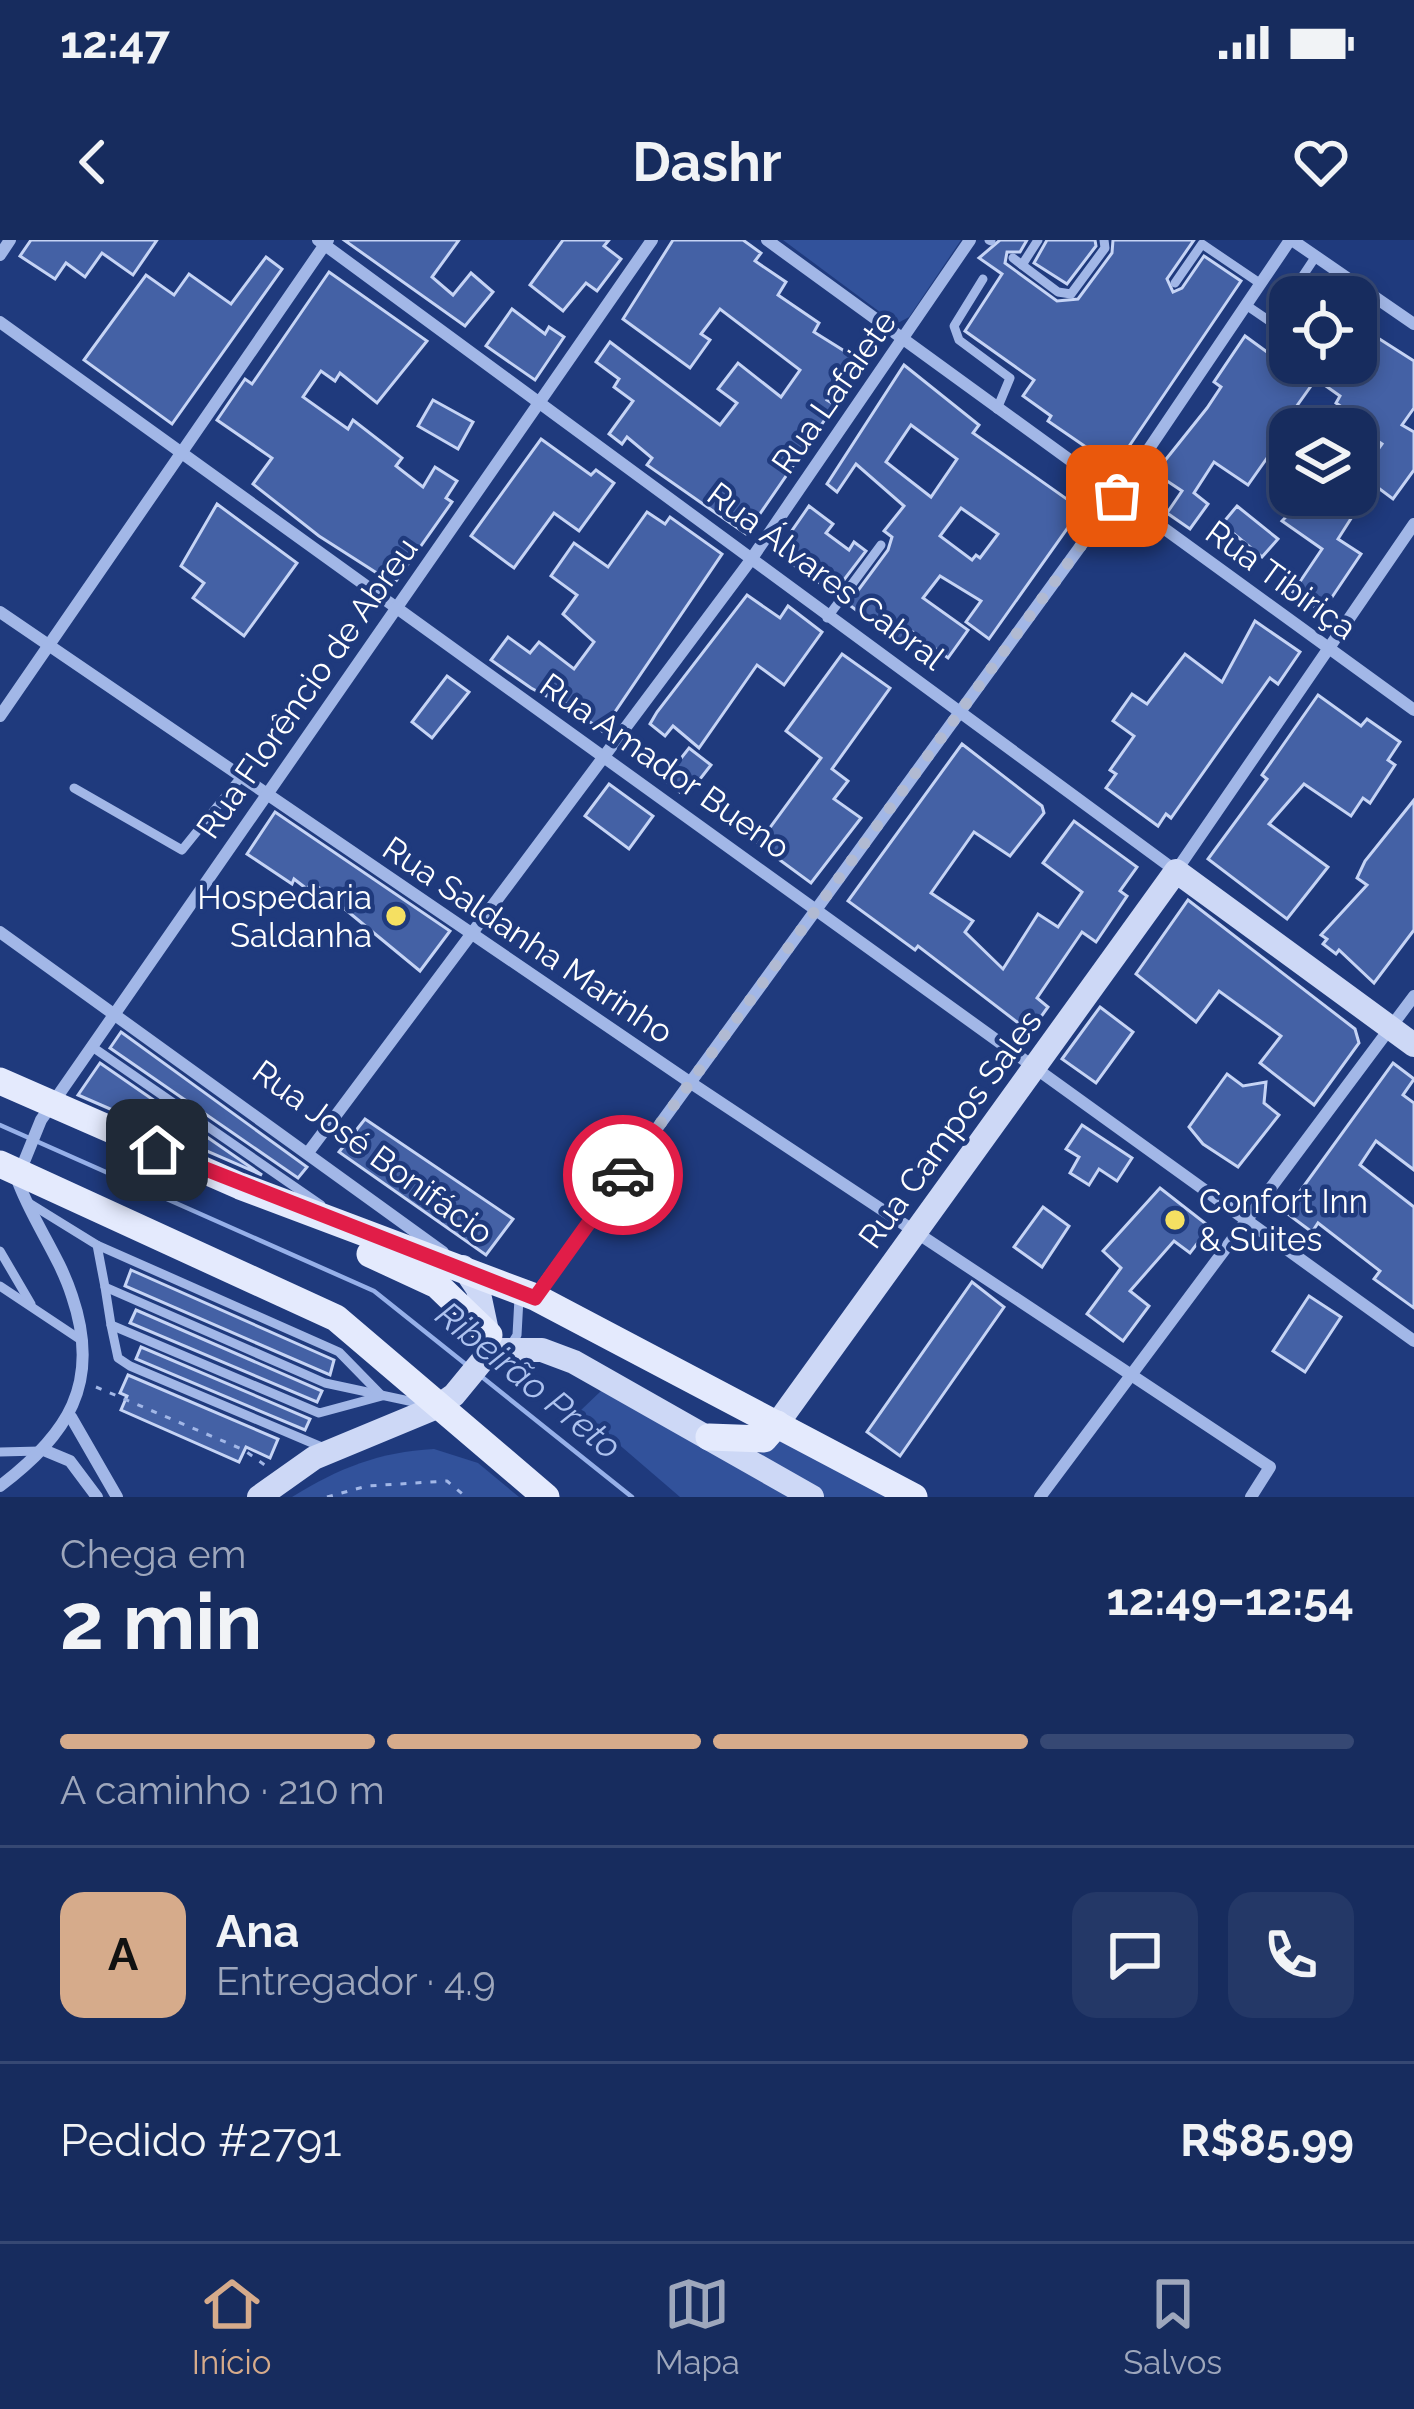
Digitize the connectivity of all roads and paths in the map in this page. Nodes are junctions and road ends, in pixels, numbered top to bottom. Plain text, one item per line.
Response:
1 (10, 240) edge
2 (652, 240) edge
3 (767, 240) edge
4 (970, 240) edge
5 (1038, 240) edge
6 (1104, 240) edge
7 (1291, 240) edge
8 (324, 242) edge
9 (0, 255) edge
10 (1316, 256) junction
11 (1303, 276) edge
12 (983, 279) dead end
13 (1175, 283) dead end
14 (1261, 284) junction
15 (1246, 305) junction
16 (1269, 320) edge
17 (0, 322) edge
18 (1414, 324) edge
19 (902, 340) junction
20 (540, 404) junction
21 (998, 409) junction
22 (182, 453) junction
23 (1117, 496) junction
24 (1414, 524) edge
25 (881, 545) dead end
26 (750, 561) junction
27 (397, 606) junction
28 (0, 612) edge
29 (827, 618) junction
30 (50, 645) junction
31 (1329, 648) junction
32 (1414, 710) edge
33 (957, 714) junction
34 (0, 716) edge
35 (605, 760) junction
36 (241, 777) junction
37 (74, 788) dead end
38 (265, 793) junction
39 (1176, 871) junction
40 (817, 906) junction
41 (0, 932) edge
42 (473, 934) junction
43 (1414, 997) edge
44 (116, 1011) junction
45 (1392, 1028) junction
46 (1414, 1045) edge
47 (91, 1046) junction
48 (1035, 1066) junction
49 (0, 1082) edge
50 (691, 1083) junction
51 (45, 1112) junction
52 (310, 1150) junction
53 (14, 1164) edge
54 (29, 1203) junction
55 (291, 1206) junction
56 (1251, 1218) junction
57 (359, 1232) junction
58 (916, 1233) junction
59 (97, 1246) junction
60 (0, 1251) edge
61 (463, 1267) junction
62 (0, 1286) edge
63 (105, 1287) junction
64 (525, 1293) junction
65 (34, 1308) junction
66 (111, 1325) junction
67 (81, 1340) junction
68 (1414, 1341) edge
69 (494, 1347) junction
70 (1134, 1375) junction
71 (77, 1380) junction
72 (382, 1396) junction
73 (446, 1401) junction
74 (71, 1417) junction
75 (776, 1424) junction
76 (709, 1437) junction
77 (330, 1450) junction
78 (46, 1451) junction
79 (0, 1452) edge
80 (0, 1486) edge
81 (268, 1490) edge
82 (97, 1497) edge
83 (117, 1497) edge
84 (327, 1497) edge
85 (466, 1497) edge
86 (546, 1497) edge
87 (812, 1497) edge
88 (914, 1497) edge
89 (1040, 1497) edge
90 (1251, 1497) edge

1 - 9 street
2 - 20 street, Rua Florêncio de Abreu
3 - 19 street, Rua Tibiriça
4 - 19 street, Rua Lafaiete
5 - 6 lane
7 - 10 street
7 - 14 street
8 - 20 street, Rua Álvares Cabral
8 - 22 street
10 - 11 lane
10 - 18 street
12 - 21 lane
13 - 14 lane
14 - 15 street
15 - 16 lane
15 - 23 street
17 - 22 street, Rua Amador Bueno
19 - 21 street, Rua Tibiriça
19 - 26 street, Rua Lafaiete
20 - 26 street, Rua Álvares Cabral
20 - 27 street, Rua Florêncio de Abreu
21 - 23 street, Rua Tibiriça
22 - 27 street, Rua Amador Bueno
22 - 30 street
23 - 31 street, Rua Tibiriça
23 - 33 street
24 - 31 street
25 - 29 lane
26 - 29 street, Rua Álvares Cabral
26 - 35 street, Rua Lafaiete
27 - 35 street, Rua Amador Bueno
27 - 38 street, Rua Florêncio de Abreu
28 - 30 street, Rua Saldanha Marinho
29 - 33 street, Rua Álvares Cabral
30 - 34 street
30 - 36 street, Rua Saldanha Marinho
31 - 32 street, Rua Tibiriça
31 - 39 street
33 - 39 street, Rua Álvares Cabral
33 - 40 street
35 - 40 street, Rua Amador Bueno
35 - 42 street, Rua Lafaiete
36 - 37 lane
36 - 38 street, Rua Saldanha Marinho
38 - 42 street, Rua Saldanha Marinho
38 - 44 street, Rua Florêncio de Abreu
39 - 45 main road, Rua Álvares Cabral
39 - 48 main road, Rua Campos Sales
40 - 48 street, Rua Amador Bueno
40 - 50 street
41 - 44 street, Rua José Bonifácio
42 - 50 street, Rua Saldanha Marinho
42 - 52 street, Rua Lafaiete
43 - 45 street
44 - 47 street, Rua Florêncio de Abreu
44 - 52 street, Rua José Bonifácio
45 - 46 main road, Rua Álvares Cabral
45 - 56 street
47 - 51 street, Rua Florêncio de Abreu
47 - 57 lane
48 - 56 street, Rua Amador Bueno
48 - 58 main road, Rua Campos Sales
49 - 51 main road
50 - 58 street, Rua Saldanha Marinho
50 - 64 street
51 - 53 street, Rua Florêncio de Abreu
51 - 55 main road
52 - 61 street, Rua José Bonifácio
53 - 54 street
53 - 73 main road
54 - 59 lane
54 - 67 street
55 - 57 main road
55 - 69 main road
56 - 68 street, Rua Amador Bueno
56 - 70 street
57 - 61 main road
58 - 70 street, Rua Saldanha Marinho
58 - 75 main road, Rua Campos Sales
59 - 63 lane
59 - 72 lane
60 - 65 lane
61 - 64 main road, Rua José Bonifácio
61 - 69 main road
62 - 65 lane
63 - 66 lane
63 - 72 lane
64 - 69 lane
64 - 75 main road, Rua José Bonifácio
65 - 67 lane
66 - 72 lane
66 - 77 lane
67 - 71 street
69 - 73 main road
69 - 76 main road
70 - 89 street
70 - 90 street, Rua Saldanha Marinho
71 - 74 street
71 - 81 path
72 - 73 lane
73 - 77 main road
73 - 86 main road
74 - 78 street
74 - 83 street
75 - 76 main road
75 - 88 main road, Rua José Bonifácio
76 - 87 main road
77 - 81 main road
78 - 79 lane
78 - 80 street
78 - 82 street
84 - 85 path

